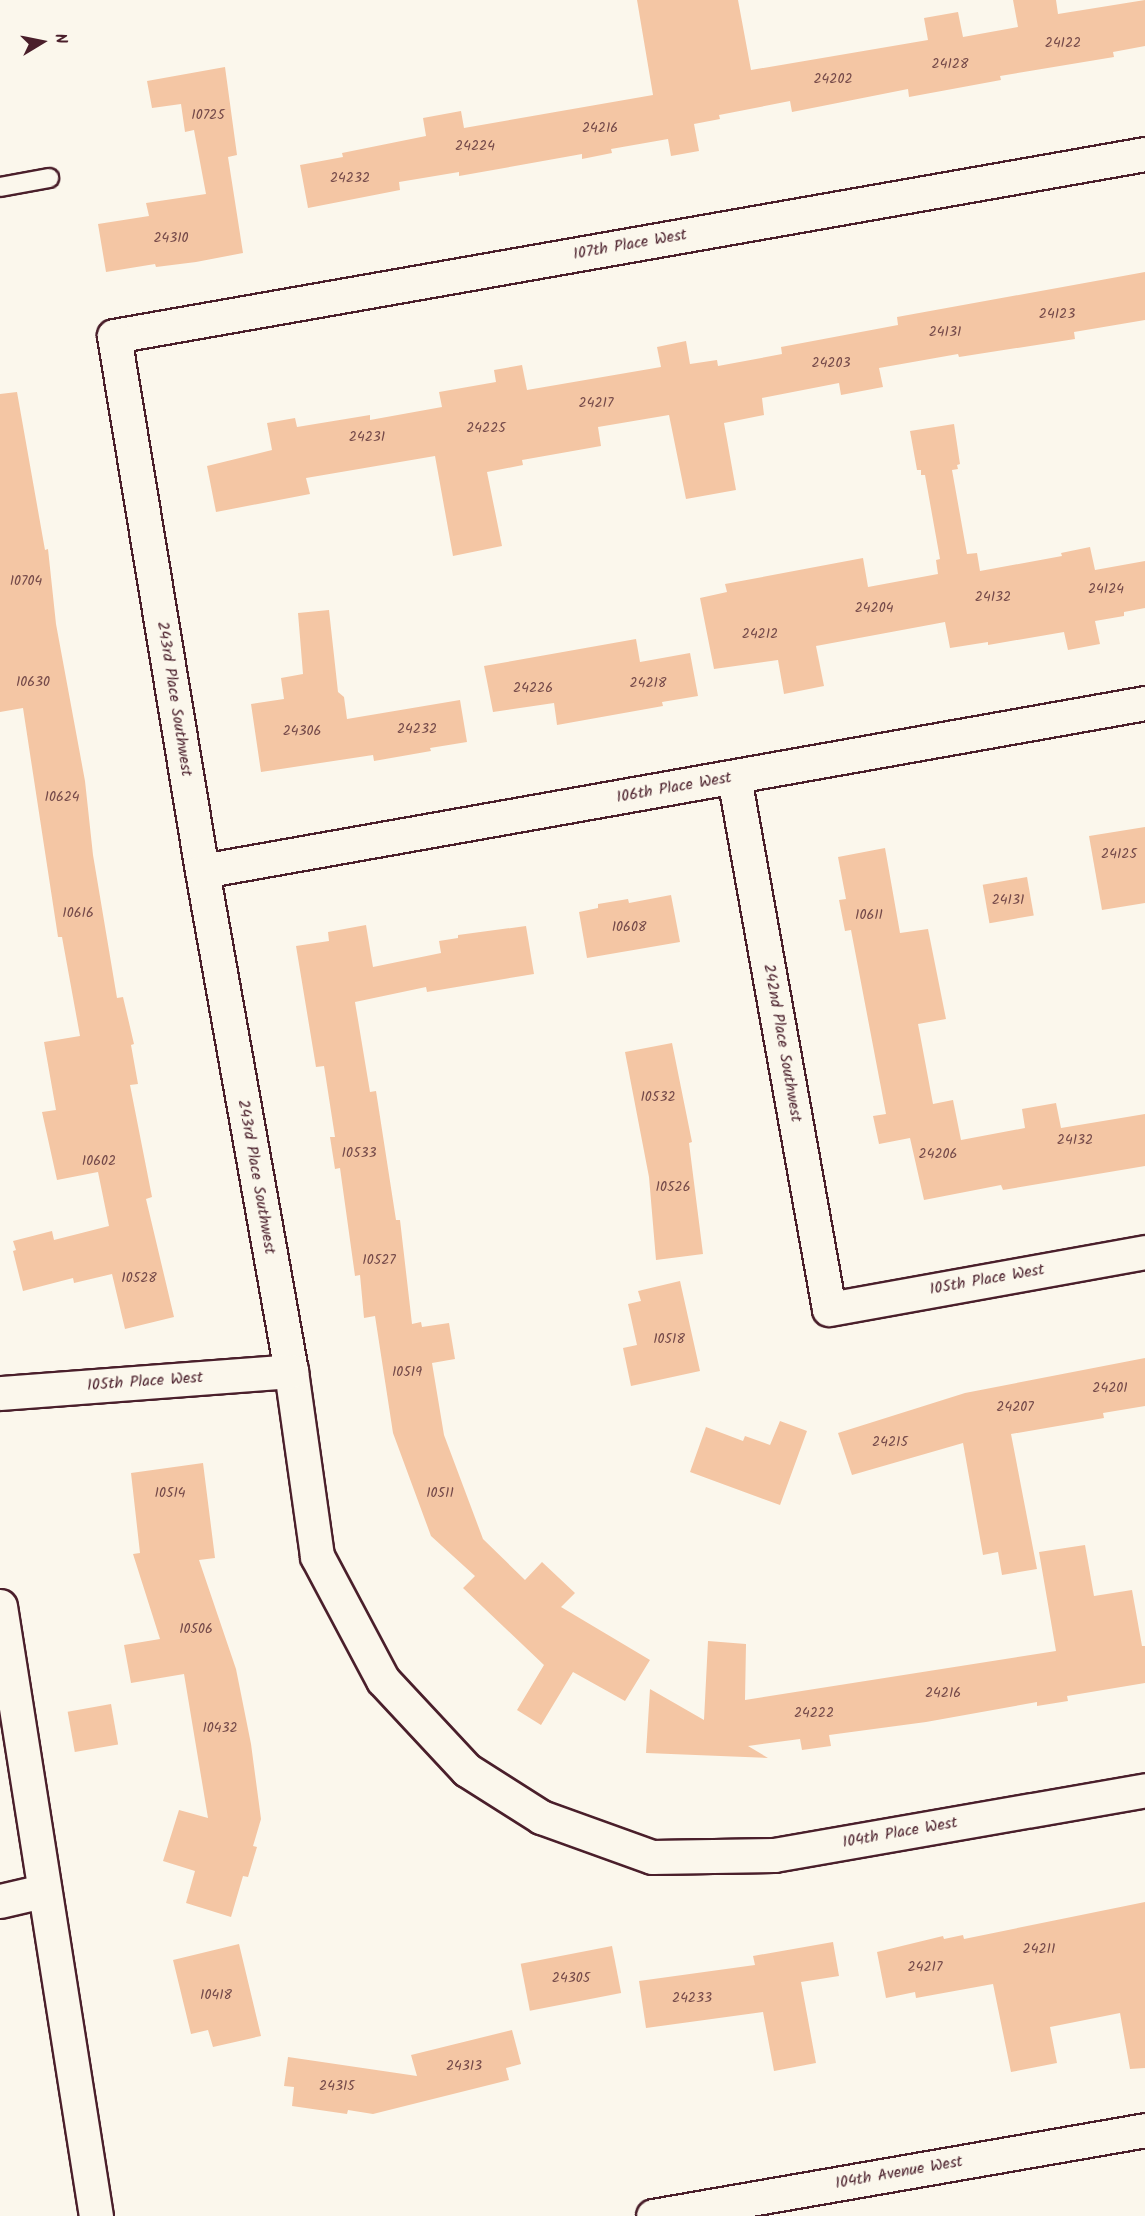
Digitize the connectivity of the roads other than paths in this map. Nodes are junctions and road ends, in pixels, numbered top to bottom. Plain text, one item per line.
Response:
1 (1145, 153) edge
2 (49, 178) dead end
3 (0, 187) edge
4 (114, 336) joint
5 (1145, 703) edge
6 (734, 777) junction
7 (202, 871) junction
8 (1145, 1252) edge
9 (829, 1309) joint
10 (291, 1371) junction
11 (0, 1392) edge
12 (0, 1606) edge
13 (1145, 1790) edge
14 (652, 1857) joint
15 (44, 1891) junction
16 (0, 1901) edge
17 (1145, 2130) edge
18 (96, 2216) edge
19 (653, 2216) edge

1 - 4 street, 107th Place West
2 - 3 lane
4 - 7 street, 243rd Place Southwest
5 - 6 street, 106th Place West
6 - 7 street, 106th Place West
6 - 9 street, 242nd Place Southwest
7 - 10 street, 243rd Place Southwest
8 - 9 street, 105th Place West
10 - 11 street, 105th Place West
10 - 14 street, 243rd Place Southwest
12 - 15 street
13 - 14 street, 104th Place West
15 - 16 street
15 - 18 street
17 - 19 street, 104th Avenue West

